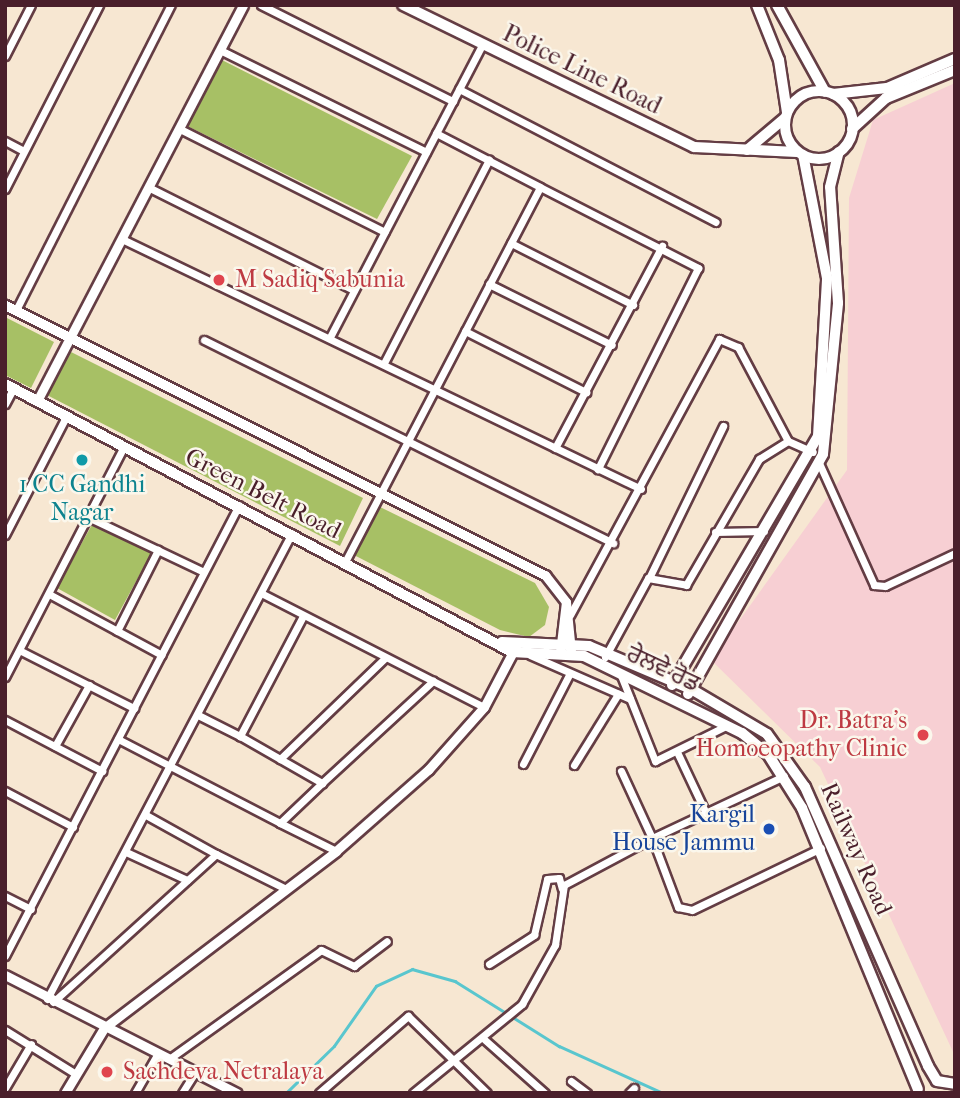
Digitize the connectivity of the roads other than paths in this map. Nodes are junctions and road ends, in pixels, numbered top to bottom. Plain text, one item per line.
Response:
1 (31, 5) edge
2 (99, 5) edge
3 (171, 5) edge
4 (242, 5) edge
5 (261, 5) edge
6 (403, 5) edge
7 (757, 5) edge
8 (777, 5) edge
9 (482, 45) junction
10 (220, 50) junction
11 (5, 56) edge
12 (955, 59) edge
13 (955, 70) edge
14 (459, 89) junction
15 (829, 93) junction
16 (453, 101) junction
17 (786, 115) junction
18 (180, 129) junction
19 (852, 129) junction
20 (436, 133) junction
21 (5, 141) edge
22 (747, 150) junction
23 (24, 151) junction
24 (426, 152) junction
25 (839, 152) junction
26 (800, 153) junction
27 (489, 160) junction
28 (540, 187) junction
29 (5, 188) edge
30 (150, 188) junction
31 (716, 222) dead end
32 (385, 232) junction
33 (122, 239) junction
34 (510, 243) junction
35 (662, 246) junction
36 (489, 284) junction
37 (355, 290) junction
38 (5, 305) edge
39 (633, 305) junction
40 (16, 310) junction
41 (465, 331) junction
42 (330, 337) junction
43 (68, 340) junction
44 (204, 340) dead end
45 (612, 345) junction
46 (384, 363) junction
47 (9, 387) edge
48 (435, 388) junction
49 (586, 392) junction
50 (37, 401) junction
51 (5, 404) edge
52 (66, 417) junction
53 (723, 426) dead end
54 (788, 440) junction
55 (408, 441) junction
56 (124, 446) junction
57 (555, 448) junction
58 (813, 452) junction
59 (819, 463) junction
60 (598, 469) junction
61 (641, 489) junction
62 (381, 492) junction
63 (239, 505) junction
64 (88, 517) junction
65 (766, 531) junction
66 (715, 532) junction
67 (293, 533) junction
68 (5, 535) edge
69 (612, 543) junction
70 (158, 550) junction
71 (955, 553) edge
72 (346, 561) junction
73 (204, 572) junction
74 (650, 576) junction
75 (261, 593) junction
76 (50, 594) junction
77 (566, 602) junction
78 (570, 615) junction
79 (303, 616) junction
80 (117, 631) junction
81 (501, 642) joint
82 (514, 648) junction
83 (566, 648) junction
84 (21, 651) junction
85 (530, 655) junction
86 (162, 656) junction
87 (385, 658) junction
88 (604, 659) junction
89 (620, 672) junction
90 (570, 673) junction
91 (5, 677) edge
92 (433, 681) junction
93 (674, 681) junction
94 (89, 685) junction
95 (691, 688) junction
96 (668, 693) junction
97 (618, 694) junction
98 (630, 699) junction
99 (685, 700) junction
100 (484, 707) junction
101 (134, 708) junction
102 (198, 715) junction
103 (5, 720) edge
104 (728, 725) junction
105 (240, 736) junction
106 (118, 739) junction
107 (55, 747) junction
108 (678, 754) junction
109 (280, 759) junction
110 (523, 764) dead end
111 (170, 765) junction
112 (574, 765) dead end
113 (102, 771) junction
114 (621, 771) dead end
115 (783, 776) junction
116 (321, 783) junction
117 (5, 791) edge
118 (705, 811) junction
119 (146, 816) junction
120 (280, 823) junction
121 (73, 827) junction
122 (652, 838) junction
123 (821, 848) junction
124 (336, 851) junction
125 (126, 852) junction
126 (216, 854) junction
127 (187, 880) junction
128 (286, 889) junction
129 (562, 889) junction
130 (5, 896) edge
131 (31, 909) junction
132 (387, 941) dead end
133 (5, 956) edge
134 (489, 964) dead end
135 (5, 975) edge
136 (50, 1001) junction
137 (104, 1028) junction
138 (5, 1030) edge
139 (485, 1040) junction
140 (31, 1044) junction
141 (158, 1054) junction
142 (169, 1059) junction
143 (457, 1061) junction
144 (195, 1072) junction
145 (74, 1073) junction
146 (937, 1081) junction
147 (571, 1082) dead end
148 (955, 1084) edge
149 (5, 1088) edge
150 (918, 1091) edge
151 (65, 1093) edge
152 (135, 1093) edge
153 (182, 1093) edge
154 (237, 1093) edge
155 (320, 1093) edge
156 (413, 1093) edge
157 (487, 1093) edge
158 (545, 1093) edge
159 (587, 1093) edge
160 (950, 1093) edge

1 - 11 street
2 - 23 street
3 - 40 street
4 - 10 street
5 - 16 street
6 - 9 main road, Police Line Road
7 - 17 main road
8 - 15 main road
9 - 14 street
9 - 22 main road, Police Line Road
10 - 18 street
10 - 24 street
12 - 15 main road
13 - 19 main road
14 - 16 street
14 - 31 street
15 - 17 main road
15 - 19 main road
16 - 20 street
17 - 22 main road
17 - 26 main road
18 - 30 street
18 - 32 street
19 - 25 main road
20 - 24 street
20 - 27 street
21 - 23 street
22 - 26 main road, Police Line Road
23 - 29 street
24 - 32 street
25 - 26 main road
25 - 59 main road
26 - 58 main road
27 - 28 street
27 - 46 street
28 - 34 street
28 - 35 street
30 - 33 street
30 - 37 street
32 - 37 street
33 - 42 street
33 - 43 street
34 - 36 street
34 - 39 street
35 - 39 street
35 - 60 street
36 - 41 street
36 - 45 street
37 - 42 street
38 - 40 street
39 - 45 street
40 - 43 street
41 - 48 street
41 - 49 street
42 - 46 street
43 - 50 street
43 - 62 street
44 - 55 street
45 - 49 street
46 - 48 street
47 - 50 main road, Green Belt Road
47 - 51 street
48 - 55 street
48 - 57 street
49 - 57 street
50 - 52 main road, Green Belt Road
52 - 56 main road, Green Belt Road
52 - 68 street
53 - 74 street
54 - 58 street
54 - 61 street
54 - 66 street
55 - 62 street
55 - 69 street
56 - 63 main road, Green Belt Road
56 - 64 street
57 - 60 street
58 - 65 main road
59 - 71 street
59 - 95 main road
60 - 61 street
61 - 69 street
62 - 72 street
62 - 77 street
63 - 67 main road, Green Belt Road
63 - 73 street
64 - 70 street
64 - 76 street
65 - 66 street
65 - 93 main road
66 - 74 street
67 - 72 main road, Green Belt Road
67 - 75 street
69 - 78 street
70 - 73 street
70 - 80 street
72 - 81 main road, Green Belt Road
73 - 86 street
74 - 88 street
75 - 79 street
75 - 102 street
76 - 80 street
76 - 84 street
77 - 78 street
77 - 83 street
78 - 83 street
79 - 87 street
79 - 105 street
80 - 86 street
81 - 82 main road, Railway Road
82 - 83 main road, Railway Road
82 - 85 main road
82 - 100 street
83 - 85 main road
83 - 88 main road, Railway Road
84 - 91 street
84 - 94 street
85 - 90 street
86 - 101 street
87 - 92 street
87 - 109 street
88 - 89 main road, ਰੇਲਵੇ ਰੋਡ
88 - 93 main road, Railway Road
89 - 96 main road, ਰੇਲਵੇ ਰੋਡ
89 - 98 street
90 - 97 street
90 - 110 street
92 - 100 street
92 - 116 street
93 - 95 main road, Railway Road
93 - 96 main road
94 - 101 street
94 - 107 street
95 - 99 main road
95 - 146 main road, Railway Road
96 - 99 main road, ਰੇਲਵੇ ਰੋਡ
97 - 98 street
97 - 112 street
98 - 108 street
99 - 104 main road, ਰੇਲਵੇ ਰੋਡ
100 - 124 street
101 - 106 street
102 - 105 street
102 - 111 street
103 - 107 street
104 - 108 street
104 - 115 main road, ਰੇਲਵੇ ਰੋਡ
105 - 109 street
106 - 111 street
106 - 113 street
107 - 113 street
108 - 118 street
109 - 116 street
111 - 119 street
111 - 120 street
113 - 121 street
114 - 122 street
115 - 118 street
115 - 123 main road, ਰੇਲਵੇ ਰੋਡ
116 - 120 street
117 - 121 street
118 - 122 street
119 - 125 street
119 - 126 street
120 - 124 street
121 - 131 street
122 - 123 street
122 - 129 street
123 - 150 main road, ਰੇਲਵੇ ਰੋਡ
124 - 128 street
125 - 127 street
125 - 136 street
126 - 127 street
126 - 128 street
127 - 136 street
128 - 137 street
129 - 134 street
129 - 139 street
130 - 131 street
131 - 133 street
132 - 142 street
135 - 136 street
136 - 137 street
137 - 141 street
137 - 145 street
138 - 140 street
139 - 143 street
139 - 158 street
140 - 145 street
140 - 149 street
141 - 142 street
141 - 152 street
142 - 144 street
143 - 155 street
143 - 156 street
143 - 157 street
144 - 153 street
144 - 154 street
145 - 151 street
146 - 148 main road
146 - 150 main road
146 - 160 main road
147 - 159 street

